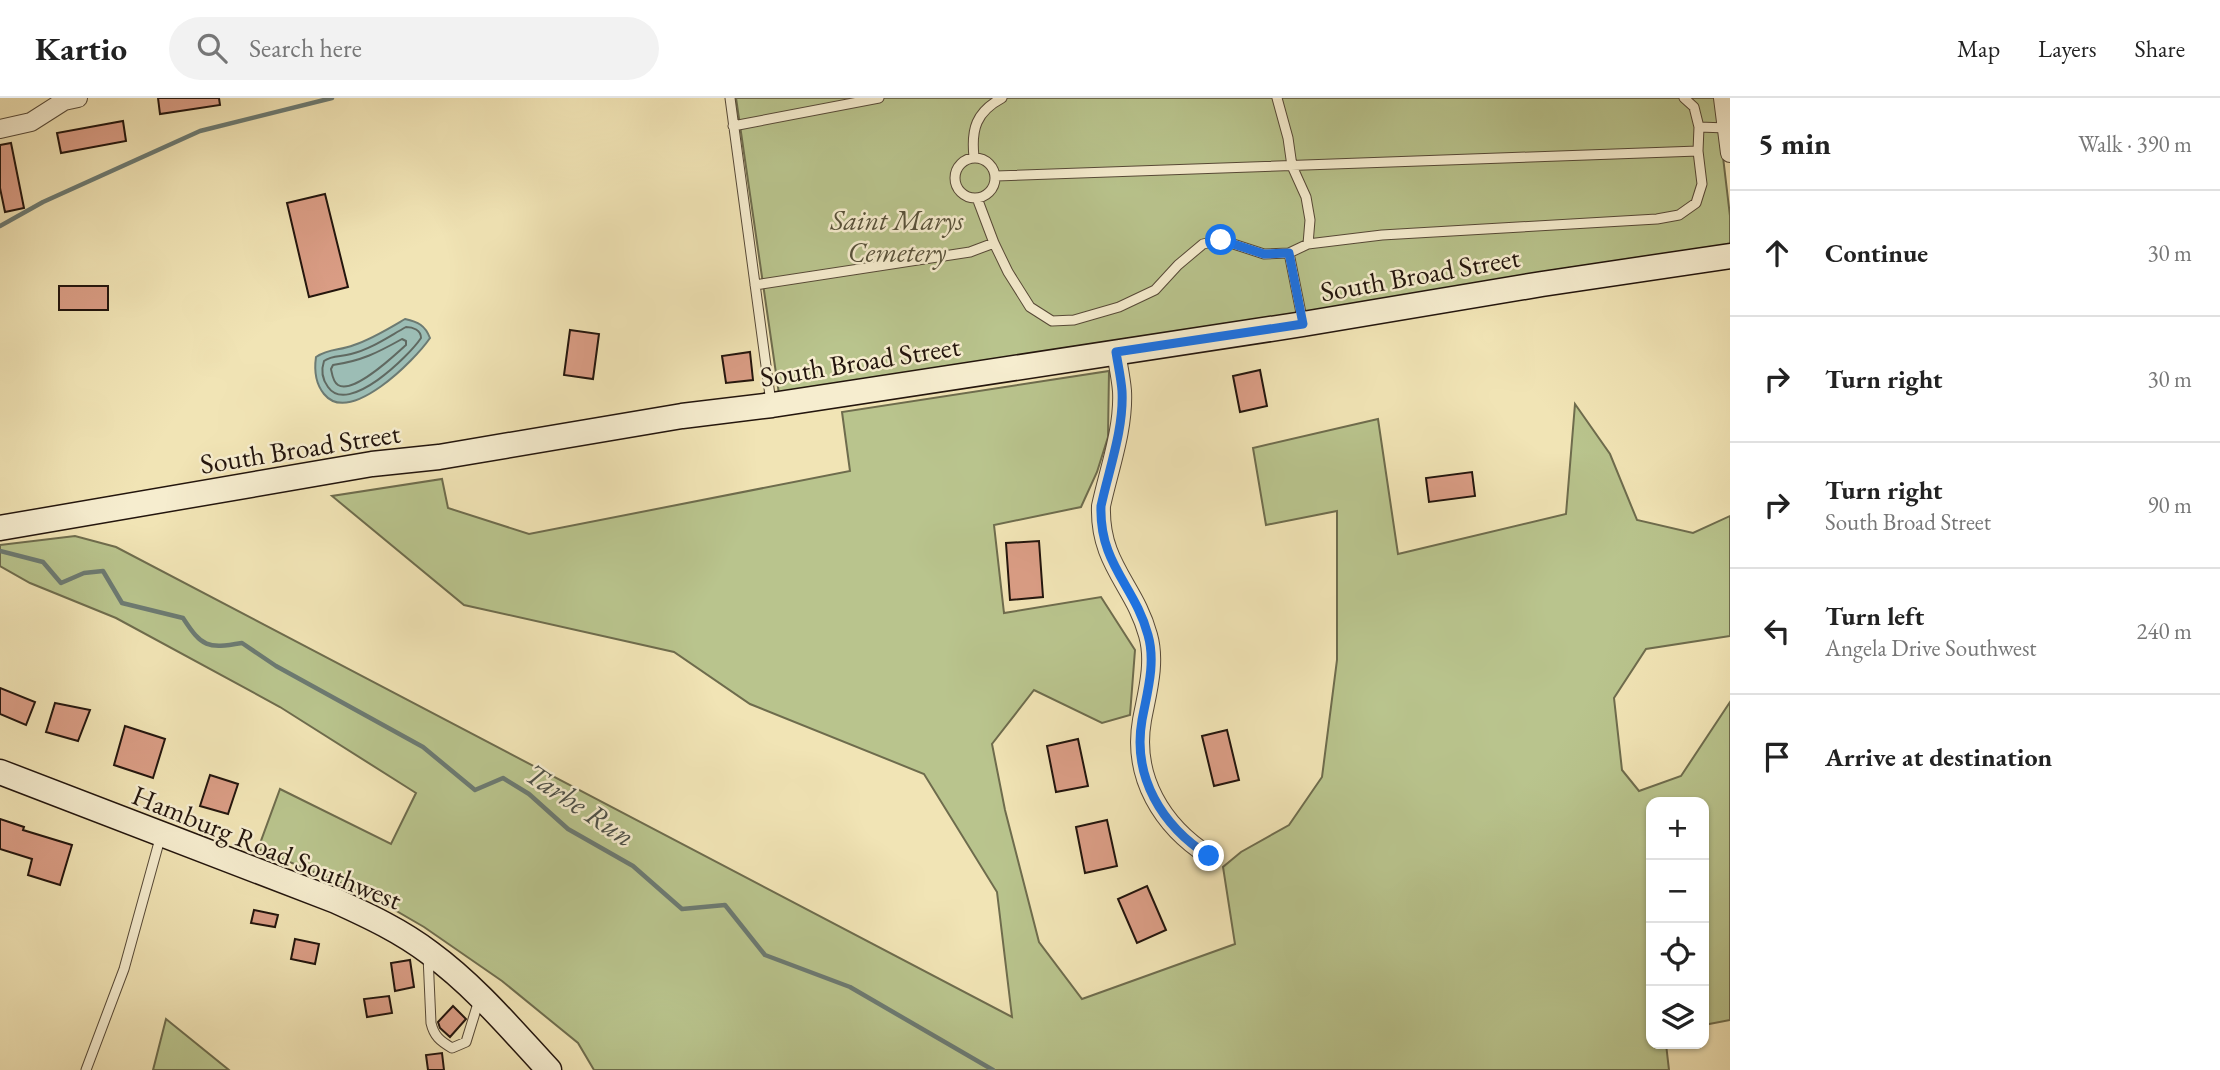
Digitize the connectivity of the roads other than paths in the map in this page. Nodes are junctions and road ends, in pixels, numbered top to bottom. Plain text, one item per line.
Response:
1 (78, 98) edge
2 (730, 98) edge
3 (879, 98) edge
4 (1002, 98) edge
5 (1277, 98) edge
6 (1684, 98) edge
7 (1723, 98) edge
8 (733, 126) junction
9 (1699, 127) junction
10 (1727, 128) junction
11 (0, 129) edge
12 (1698, 151) junction
13 (1730, 153) edge
14 (974, 157) junction
15 (1292, 166) junction
16 (996, 176) junction
17 (977, 198) junction
18 (994, 243) junction
19 (1308, 244) junction
20 (1289, 253) junction
21 (1730, 256) edge
22 (755, 285) junction
23 (1303, 324) junction
24 (1116, 352) junction
25 (772, 405) junction
26 (0, 527) edge
27 (0, 772) edge
28 (161, 834) junction
29 (1209, 856) dead end
30 (428, 951) junction
31 (480, 997) junction
32 (86, 1070) edge
33 (549, 1070) edge

1 - 11 street
2 - 8 lane
3 - 8 lane
4 - 14 lane
5 - 15 lane
6 - 9 lane
7 - 10 street
8 - 22 lane
9 - 10 lane
9 - 12 lane
10 - 13 street
12 - 15 lane
12 - 19 lane
14 - 16 lane
14 - 17 lane
15 - 16 lane
15 - 19 lane
16 - 17 lane
17 - 18 lane
18 - 20 lane
18 - 22 lane
19 - 20 lane
20 - 23 lane
21 - 23 street, South Broad Street
22 - 25 lane
23 - 24 street, South Broad Street
24 - 25 street, South Broad Street
24 - 29 street
25 - 26 street, South Broad Street
27 - 28 street, Hamburg Road Southwest
28 - 30 street, Hamburg Road Southwest
28 - 32 lane
30 - 31 street, Hamburg Road Southwest
30 - 31 lane
31 - 33 street, Hamburg Road Southwest

